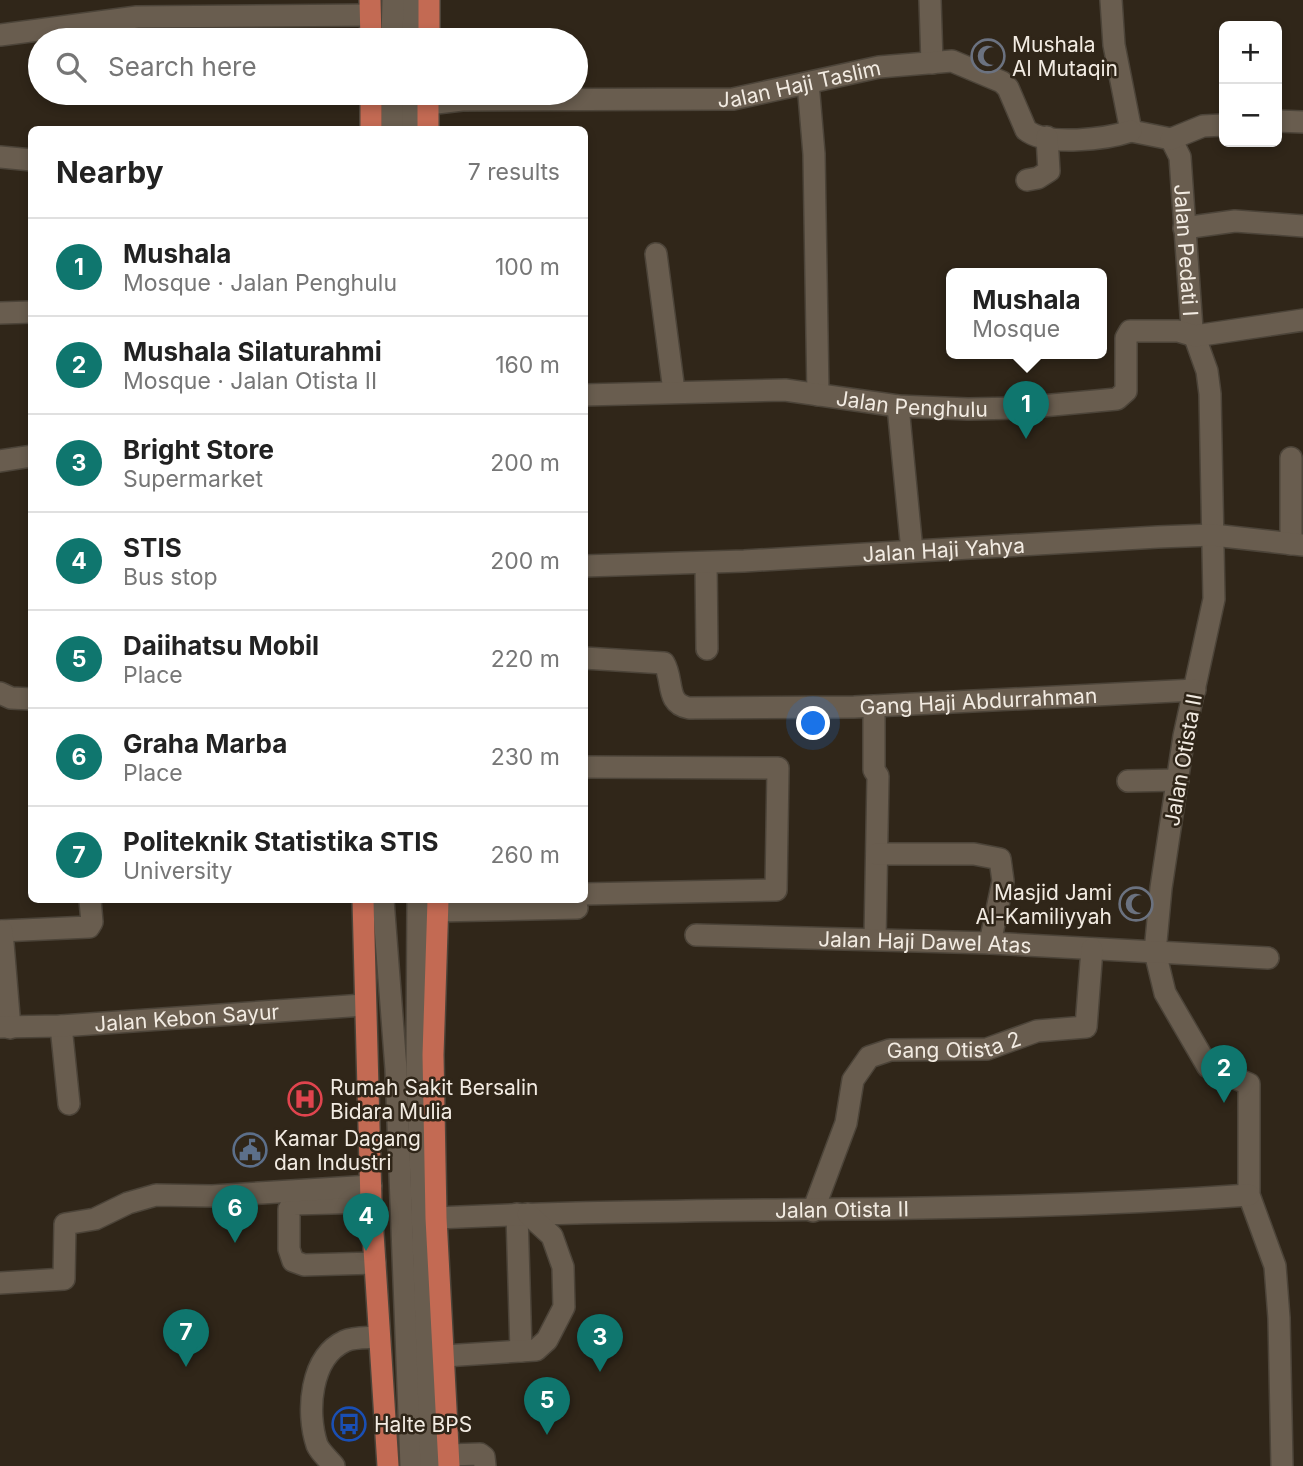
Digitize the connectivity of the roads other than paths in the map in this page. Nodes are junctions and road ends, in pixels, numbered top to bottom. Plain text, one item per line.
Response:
1 (393, 0) edge
2 (411, 0) edge
3 (429, 0) edge
4 (930, 0) edge
5 (1111, 0) edge
6 (370, 7) edge
7 (137, 8) edge
8 (36, 28) edge
9 (371, 28) edge
10 (393, 28) edge
11 (411, 28) edge
12 (429, 28) edge
13 (28, 29) edge
14 (0, 35) edge
15 (932, 63) junction
16 (808, 83) junction
17 (588, 100) edge
18 (371, 105) edge
19 (392, 105) edge
20 (420, 105) edge
21 (424, 105) edge
22 (1282, 121) edge
23 (1303, 122) edge
24 (1219, 125) edge
25 (371, 126) edge
26 (392, 126) edge
27 (413, 126) edge
28 (427, 126) edge
29 (1131, 131) junction
30 (1047, 137) junction
31 (1171, 139) junction
32 (0, 157) edge
33 (28, 160) edge
34 (1027, 180) dead end
35 (1303, 226) edge
36 (1184, 228) junction
37 (656, 254) dead end
38 (28, 312) edge
39 (0, 313) edge
40 (1303, 320) edge
41 (1195, 336) junction
42 (674, 391) junction
43 (588, 395) edge
44 (818, 395) junction
45 (898, 406) junction
46 (28, 458) edge
47 (1291, 458) dead end
48 (0, 461) edge
49 (1213, 536) junction
50 (1297, 545) edge
51 (912, 551) junction
52 (706, 563) junction
53 (588, 566) edge
54 (707, 649) dead end
55 (588, 659) edge
56 (1195, 690) junction
57 (0, 694) edge
58 (28, 698) edge
59 (874, 706) junction
60 (588, 767) edge
61 (1178, 780) junction
62 (1128, 781) dead end
63 (877, 854) junction
64 (588, 901) edge
65 (90, 903) edge
66 (363, 903) edge
67 (383, 903) edge
68 (418, 903) edge
69 (509, 903) edge
70 (437, 905) edge
71 (1, 931) edge
72 (696, 935) dead end
73 (875, 939) junction
74 (989, 943) junction
75 (1092, 949) junction
76 (1156, 952) junction
77 (1268, 958) dead end
78 (364, 1005) junction
79 (61, 1026) junction
80 (5, 1028) edge
81 (69, 1104) dead end
82 (371, 1194) junction
83 (1249, 1195) junction
84 (813, 1211) junction
85 (523, 1214) junction
86 (436, 1218) junction
87 (374, 1263) junction
88 (0, 1283) edge
89 (377, 1336) junction
90 (521, 1351) junction
91 (444, 1356) junction
92 (443, 1462) edge
93 (334, 1466) edge
94 (388, 1466) edge
95 (411, 1466) edge
96 (485, 1466) edge
97 (1282, 1466) edge

1 - 10 street
2 - 11 street
3 - 12 main road
4 - 15 street
5 - 29 street
6 - 7 street
6 - 9 main road
7 - 8 street
13 - 14 street
15 - 16 street, Jalan Haji Taslim
15 - 30 street, Jalan Haji Taslim
16 - 17 street, Jalan Haji Taslim
16 - 44 street
18 - 25 main road
19 - 26 street
20 - 27 street
21 - 28 main road
22 - 23 street
24 - 31 street
29 - 30 street
29 - 31 street
30 - 34 street
31 - 36 street, Jalan Pedati I
32 - 33 street
35 - 36 street
36 - 41 street, Jalan Pedati I
37 - 42 street
38 - 39 street
40 - 41 street, Jalan Penghulu
41 - 45 street, Jalan Penghulu
41 - 49 street, Jalan Pedati I
42 - 43 street, Jalan Penghulu
42 - 44 street, Jalan Penghulu
44 - 45 street, Jalan Penghulu
45 - 51 street
46 - 48 street
47 - 50 street
49 - 50 street, Jalan Haji Yahya
49 - 51 street, Jalan Haji Yahya
49 - 56 street, Jalan Otista II
51 - 52 street, Jalan Haji Yahya
52 - 53 street, Jalan Haji Yahya
52 - 54 street
55 - 59 street, Gang Haji Abdurrahman
56 - 59 street, Gang Haji Abdurrahman
56 - 61 street, Jalan Otista II
57 - 58 street
59 - 63 street
60 - 64 street
61 - 62 street
61 - 76 street, Jalan Otista II
63 - 73 street
63 - 74 street
65 - 71 street, Jalan Kebon Sayur
66 - 78 main road
67 - 95 street
68 - 92 street
69 - 70 street
70 - 86 main road
71 - 80 street, Jalan Kebon Sayur
72 - 73 street, Jalan Haji Dawel Atas
73 - 74 street, Jalan Haji Dawel Atas
74 - 75 street, Jalan Haji Dawel Atas
75 - 76 street, Jalan Haji Dawel Atas
75 - 84 street, Gang Otista 2
76 - 77 street, Jalan Haji Dawel Atas
76 - 83 street, Jalan Otista II
78 - 79 street, Jalan Kebon Sayur
78 - 82 main road
79 - 80 street, Jalan Kebon Sayur
79 - 81 street
82 - 87 main road
82 - 87 street
82 - 88 street
83 - 84 street, Jalan Otista II
83 - 97 street, Jalan Otista II
84 - 85 street, Jalan Otista II
85 - 86 street, Jalan Otista II
85 - 90 street
85 - 90 street
86 - 91 main road
87 - 89 main road
89 - 93 street
89 - 94 main road
90 - 91 street
91 - 92 main road
92 - 96 street

